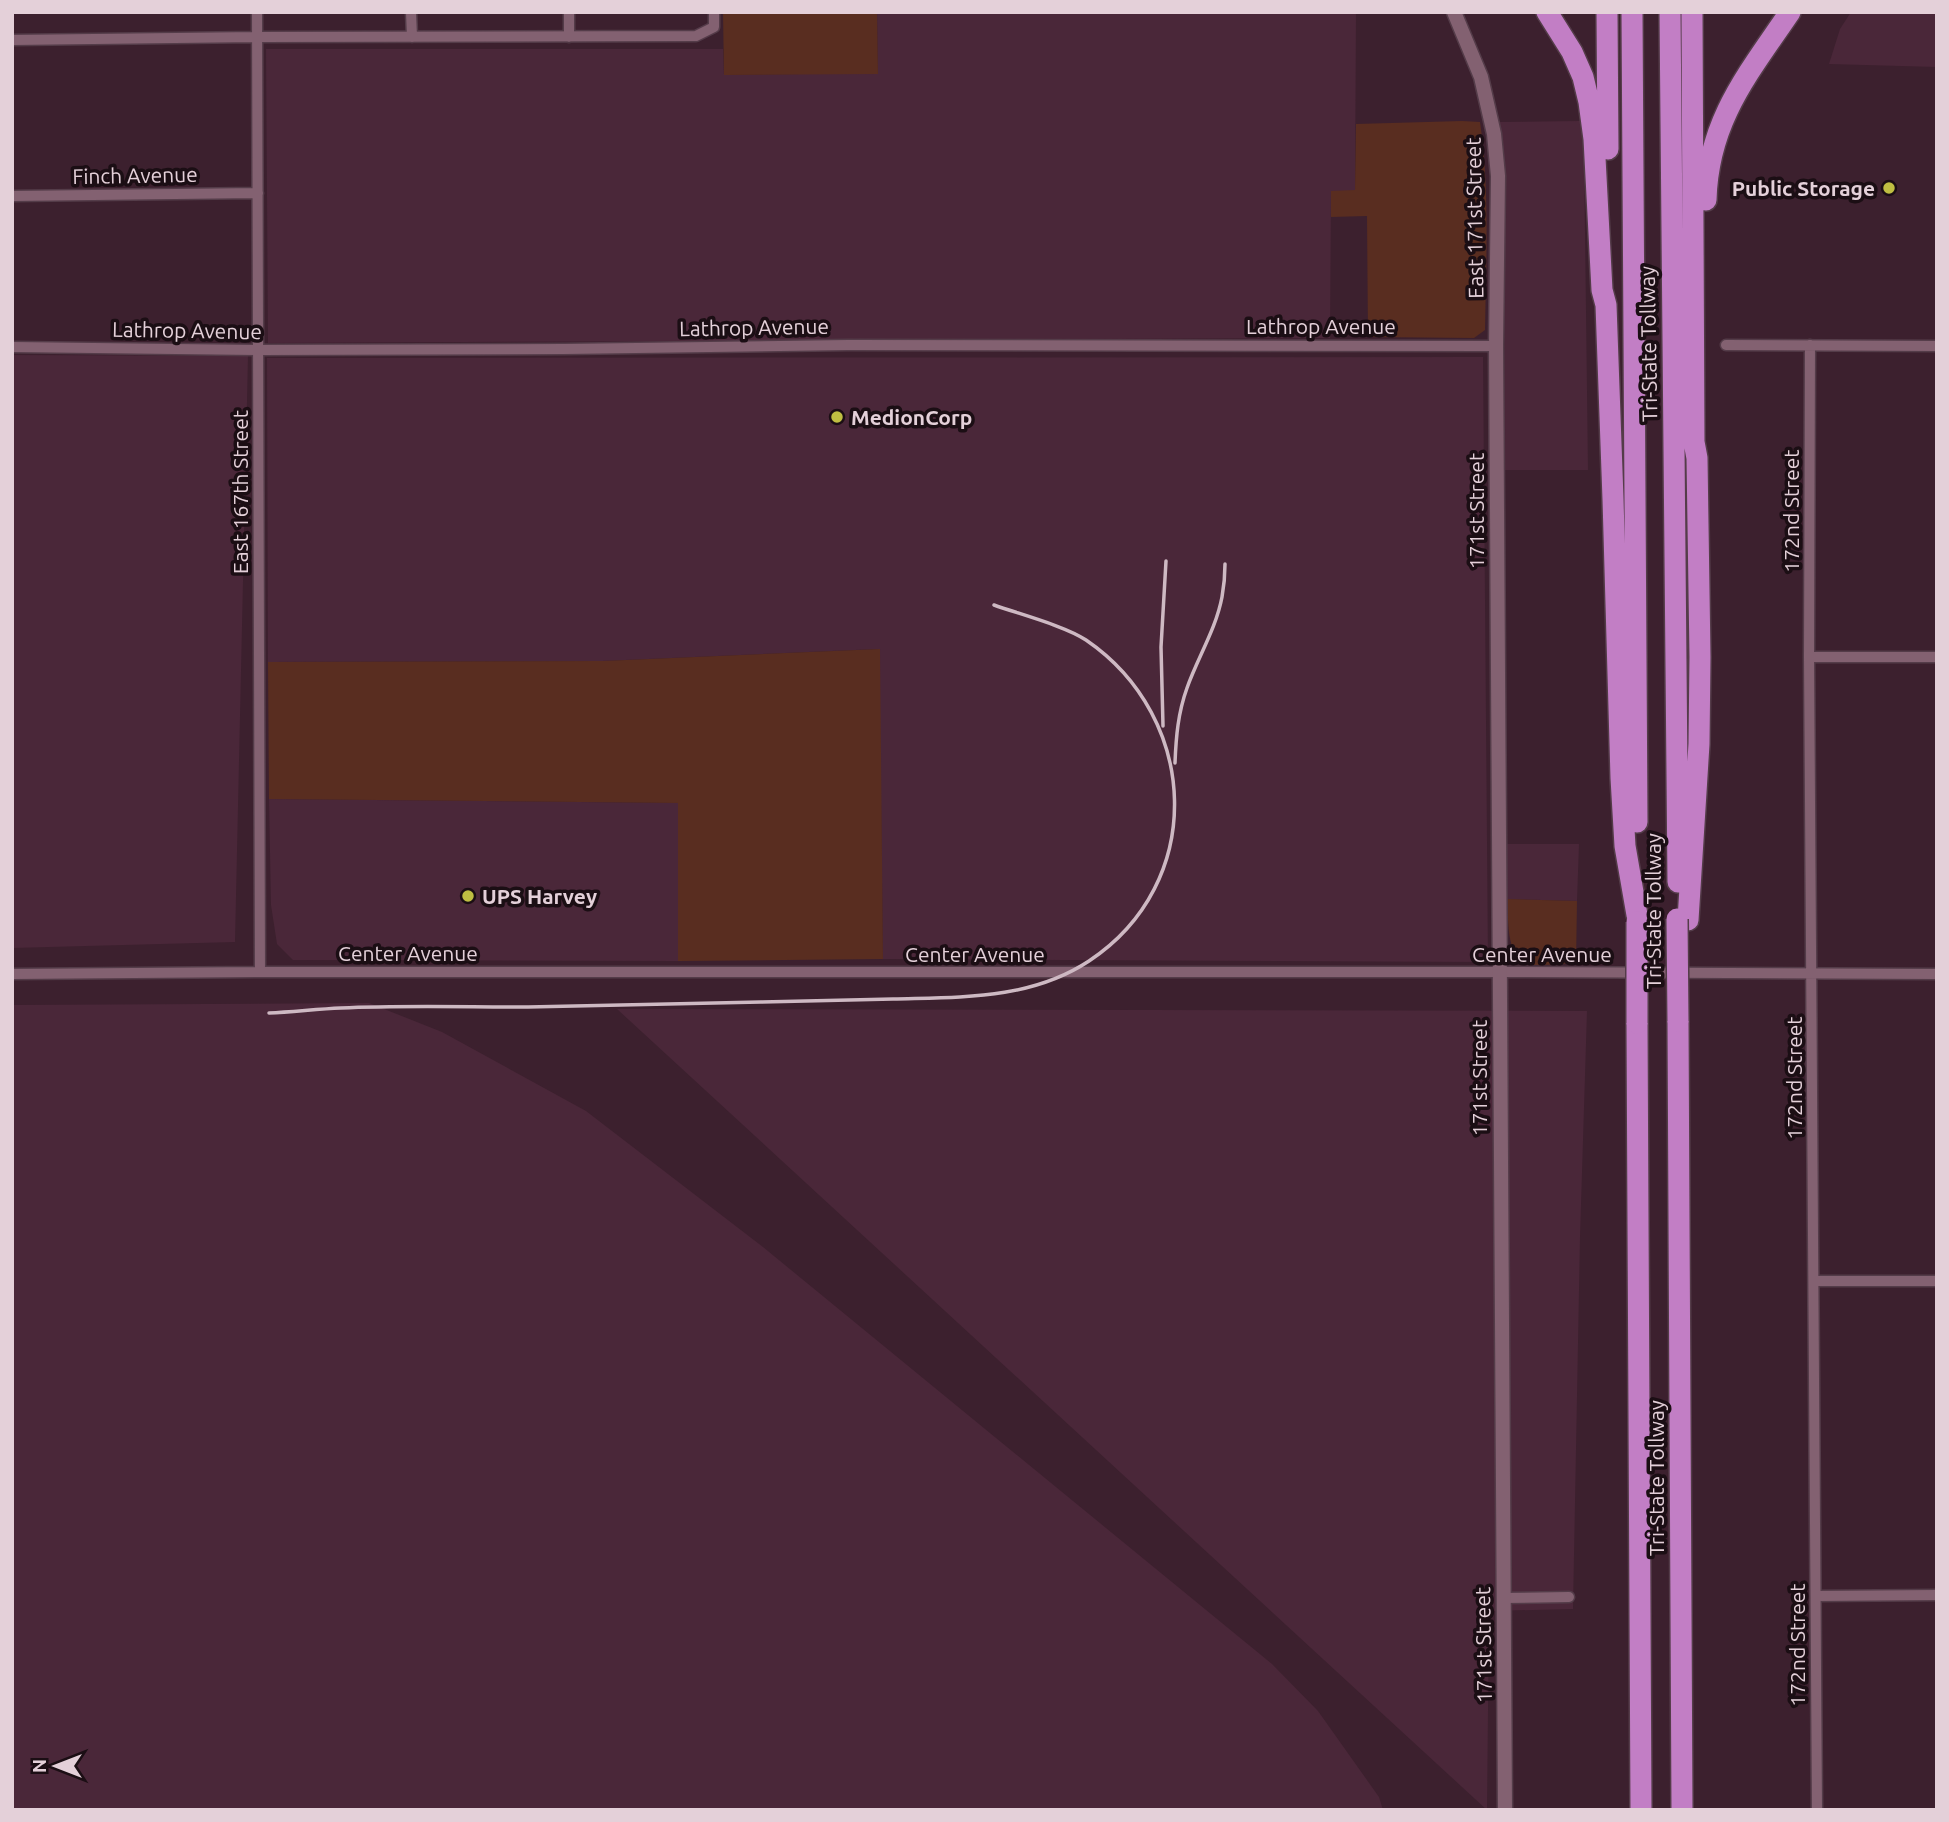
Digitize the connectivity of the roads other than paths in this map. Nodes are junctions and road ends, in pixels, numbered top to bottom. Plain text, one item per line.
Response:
1 (257, 12) edge
2 (411, 12) edge
3 (569, 12) edge
4 (714, 12) edge
5 (1454, 12) edge
6 (1547, 12) edge
7 (1606, 12) edge
8 (1632, 12) edge
9 (1670, 12) edge
10 (1692, 12) edge
11 (1790, 12) edge
12 (258, 37) junction
13 (412, 37) junction
14 (569, 37) junction
15 (12, 40) edge
16 (258, 193) junction
17 (12, 196) edge
18 (1606, 305) junction
19 (1726, 345) dead end
20 (1811, 345) junction
21 (1496, 346) junction
22 (1937, 346) edge
23 (12, 347) edge
24 (259, 350) junction
25 (1697, 457) junction
26 (1810, 657) junction
27 (1937, 657) edge
28 (1637, 919) junction
29 (1683, 919) junction
30 (260, 972) junction
31 (1499, 972) junction
32 (12, 974) edge
33 (1937, 974) edge
34 (1812, 975) junction
35 (1815, 1281) junction
36 (1937, 1281) edge
37 (1937, 1595) edge
38 (1816, 1596) junction
39 (1569, 1597) dead end
40 (1503, 1598) junction
41 (1505, 1810) edge
42 (1642, 1810) edge
43 (1682, 1810) edge
44 (1817, 1810) edge

1 - 12 street, East 167th Street
2 - 13 street
3 - 14 street
4 - 14 street
5 - 21 street, East 171st Street
6 - 18 highway
7 - 18 highway
8 - 28 highway, Tri-State Tollway
9 - 29 highway, Tri-State Tollway
10 - 25 highway
11 - 25 highway
12 - 13 street
12 - 15 street
12 - 16 street, East 167th Street
13 - 14 street
16 - 17 street, Finch Avenue
16 - 24 street, East 167th Street
18 - 28 highway
19 - 20 street
20 - 22 street
20 - 26 street, 172nd Street
21 - 24 street, Lathrop Avenue
21 - 31 street, 171st Street
23 - 24 street, Lathrop Avenue
24 - 30 street, East 167th Street
25 - 29 highway
26 - 27 street
26 - 34 street, 172nd Street
28 - 42 highway, Tri-State Tollway, bridge
29 - 43 highway, Tri-State Tollway, bridge
30 - 31 street, Center Avenue
30 - 32 street, Center Avenue
31 - 34 street, Center Avenue
31 - 40 street, 171st Street
33 - 34 street, Center Avenue
34 - 35 street, 172nd Street
35 - 36 street
35 - 38 street, 172nd Street
37 - 38 street
38 - 44 street, 172nd Street
39 - 40 street
40 - 41 street, 171st Street

